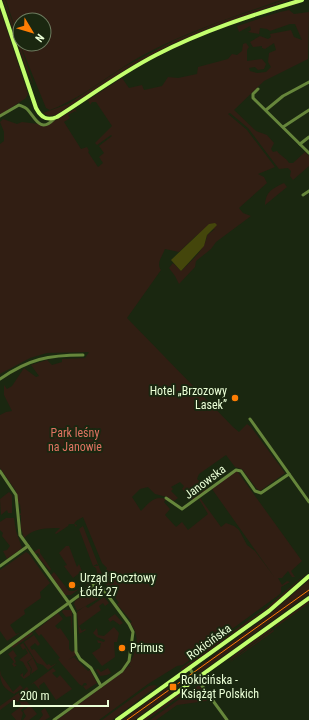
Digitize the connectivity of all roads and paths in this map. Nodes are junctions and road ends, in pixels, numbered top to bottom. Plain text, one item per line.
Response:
1 (0, 0) edge
2 (302, 0) edge
3 (309, 82) edge
4 (258, 89) dead end
5 (266, 110) junction
6 (309, 110) edge
7 (0, 116) edge
8 (54, 119) junction
9 (283, 127) junction
10 (309, 136) edge
11 (300, 144) junction
12 (309, 153) edge
13 (309, 191) edge
14 (303, 195) dead end
15 (83, 355) dead end
16 (0, 379) edge
17 (250, 419) dead end
18 (0, 471) edge
19 (289, 474) junction
20 (166, 498) dead end
21 (309, 502) edge
22 (28, 546) junction
23 (0, 566) edge
24 (107, 575) dead end
25 (309, 576) edge
26 (98, 582) junction
27 (309, 598) edge
28 (69, 603) junction
29 (0, 653) edge
30 (190, 668) junction
31 (197, 678) junction
32 (101, 686) junction
33 (54, 720) edge
34 (117, 720) edge
35 (138, 720) edge
36 (227, 720) edge

1 - 8 main road
2 - 8 main road
3 - 5 street
4 - 5 street
5 - 9 street
6 - 9 street
7 - 8 street
9 - 11 street
10 - 11 street
11 - 12 street
13 - 14 street
15 - 16 street
17 - 19 street
18 - 22 street
19 - 20 street, Janowska
19 - 21 street
22 - 23 street
22 - 28 street
24 - 26 street
25 - 30 main road, Rokicińska
26 - 28 street
26 - 32 street
27 - 31 main road, Rokicińska
28 - 29 street
28 - 32 street
30 - 31 street
30 - 34 main road, Rokicińska
31 - 35 main road, Rokicińska
31 - 36 street
32 - 33 street

